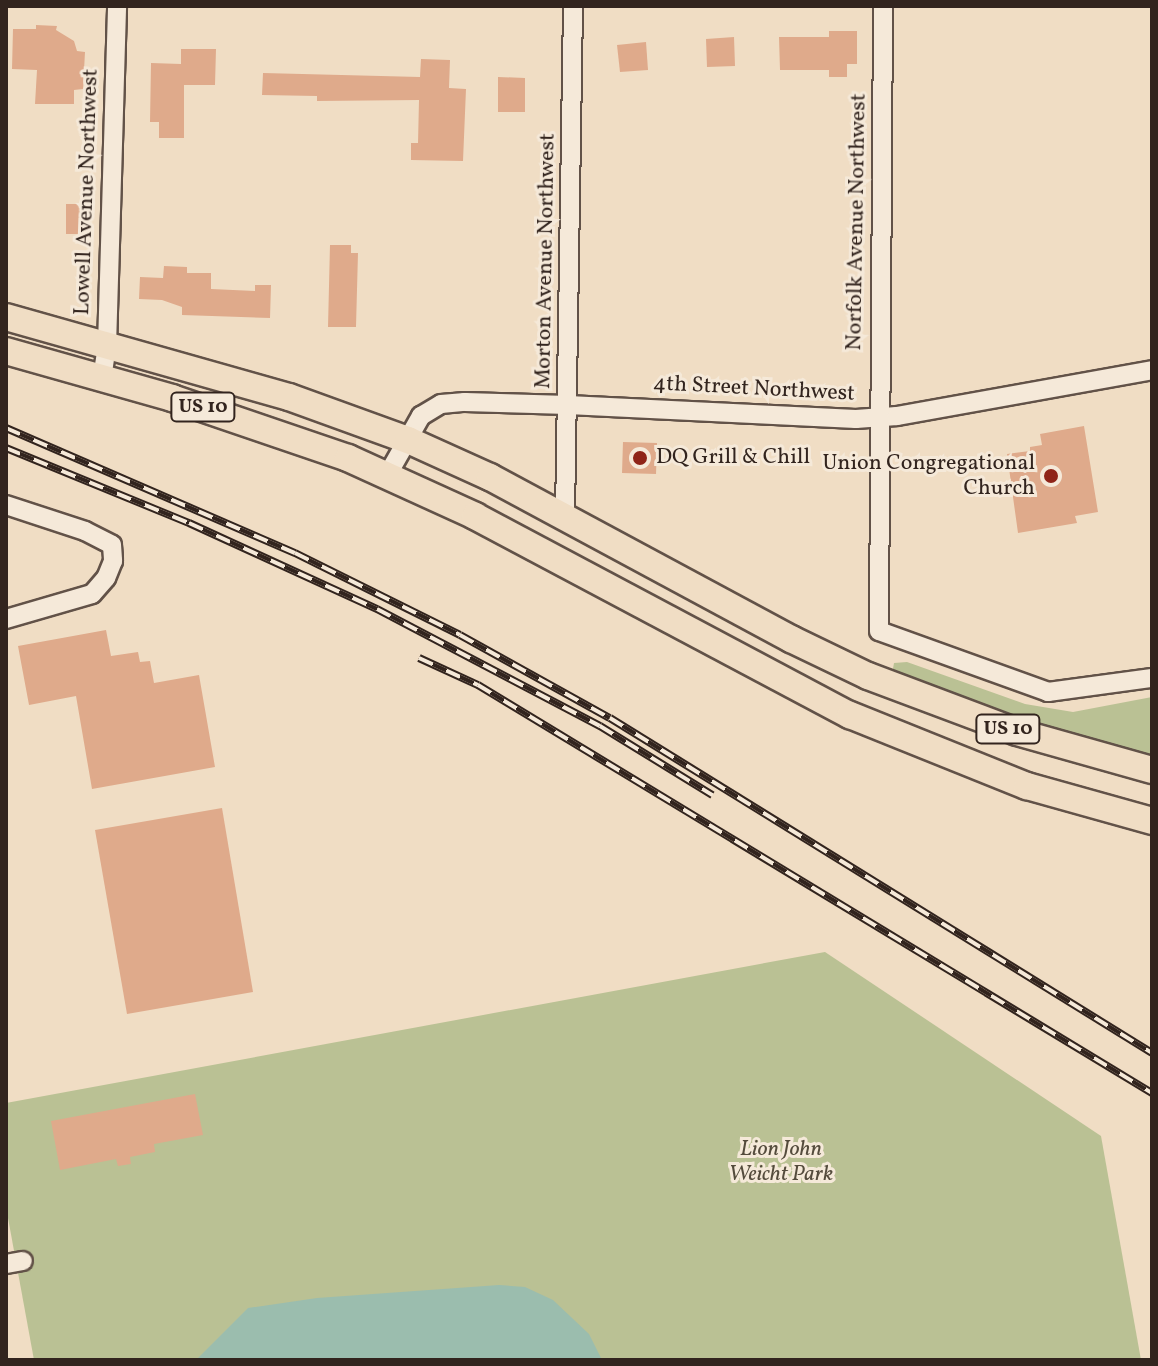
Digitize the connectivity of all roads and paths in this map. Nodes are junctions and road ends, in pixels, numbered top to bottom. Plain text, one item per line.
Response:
1 (117, 6) edge
2 (573, 6) edge
3 (883, 6) edge
4 (6, 317) edge
5 (107, 346) junction
6 (6, 351) edge
7 (1152, 370) edge
8 (102, 378) junction
9 (568, 405) junction
10 (879, 417) junction
11 (408, 440) junction
12 (388, 474) junction
13 (6, 505) edge
14 (565, 516) junction
15 (6, 619) edge
16 (1152, 678) edge
17 (1152, 770) edge
18 (1152, 821) edge

1 - 5 street, Lowell Avenue Northwest
2 - 9 street, Morton Avenue Northwest
3 - 10 street, Norfolk Avenue Northwest
4 - 5 highway, US 10
5 - 8 street, Lowell Avenue Northwest
5 - 11 highway, US 10
6 - 8 highway, US 10
7 - 10 street, 4th Street Northwest
8 - 12 highway, US 10
9 - 10 street, 4th Street Northwest
9 - 11 street, 4th Street Northwest
9 - 14 street, Morton Avenue Northwest
10 - 16 street, Norfolk Avenue Northwest
11 - 12 street, 4th Street Northwest
11 - 14 highway, US 10
12 - 18 highway, US 10
13 - 15 street
14 - 17 highway, US 10

